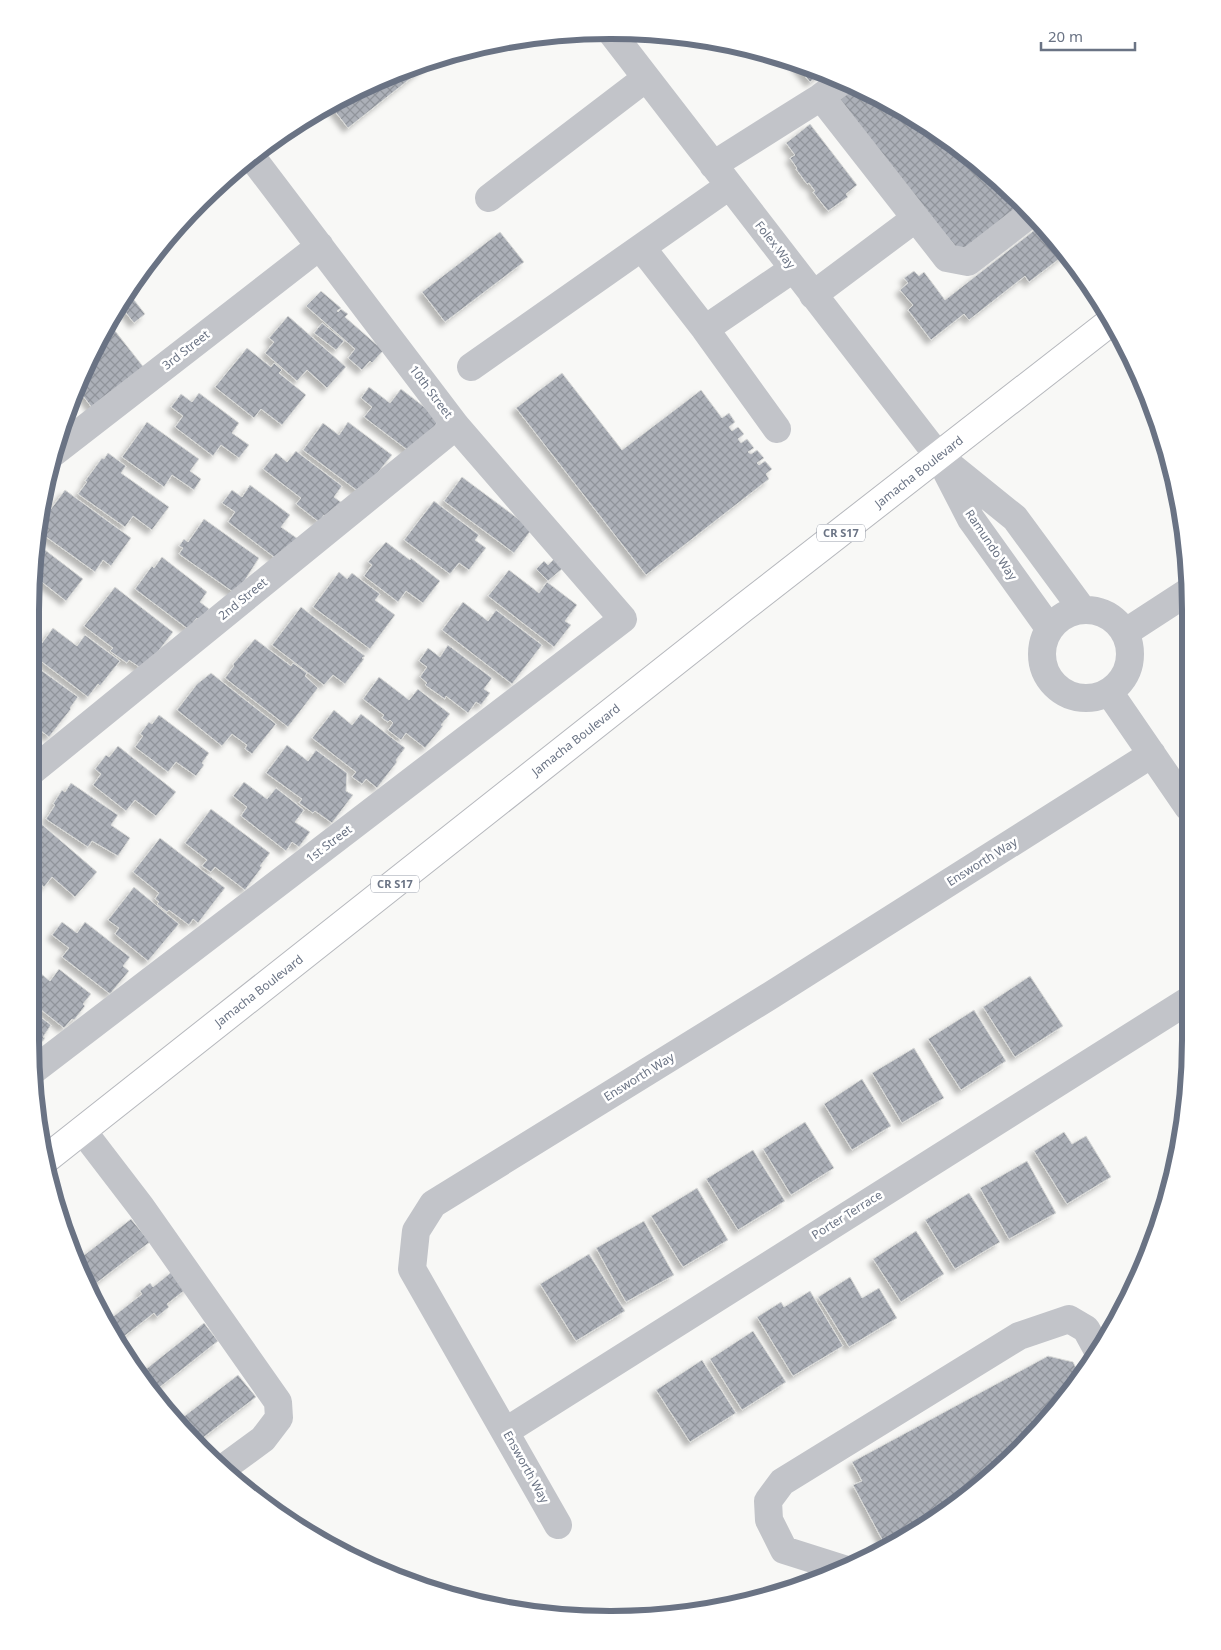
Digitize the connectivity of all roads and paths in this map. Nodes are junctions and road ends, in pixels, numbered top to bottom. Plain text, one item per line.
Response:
1 (616, 39) edge
2 (646, 78) junction
3 (832, 89) edge
4 (255, 163) edge
5 (713, 165) junction
6 (729, 186) junction
7 (489, 198) dead end
8 (916, 218) junction
9 (1025, 218) edge
10 (320, 246) junction
11 (642, 248) junction
12 (793, 269) junction
13 (813, 295) junction
14 (1106, 325) edge
15 (705, 329) junction
16 (472, 367) dead end
17 (456, 426) junction
18 (777, 429) dead end
19 (63, 445) edge
20 (939, 457) junction
21 (1182, 596) edge
22 (1082, 609) junction
23 (623, 619) joint
24 (1049, 628) junction
25 (1126, 632) junction
26 (1109, 692) junction
27 (1152, 754) junction
28 (39, 765) edge
29 (1182, 798) edge
30 (1182, 1004) edge
31 (40, 1066) edge
32 (82, 1130) junction
33 (51, 1155) edge
34 (1094, 1344) edge
35 (506, 1431) junction
36 (229, 1464) edge
37 (558, 1525) dead end
38 (833, 1566) edge

1 - 2 street, Folex Way
2 - 5 street, Folex Way
2 - 7 street
3 - 5 street
3 - 8 street
4 - 10 street, 10th Street
5 - 6 street, Folex Way
6 - 11 street
6 - 12 street, Folex Way
8 - 9 street
8 - 13 street
10 - 17 street, 10th Street
10 - 19 street, 3rd Street
11 - 15 street
11 - 16 street
12 - 13 street, Folex Way
12 - 15 street
13 - 20 street, Folex Way
14 - 20 main road, Jamacha Boulevard / CR S17
15 - 18 street
17 - 23 street, 10th Street
17 - 28 street, 2nd Street
20 - 22 street, Ramundo Way
20 - 24 street, Ramundo Way
20 - 32 main road, Jamacha Boulevard / CR S17
21 - 25 street
22 - 24 street
22 - 25 street
23 - 31 street, 1st Street
24 - 26 street
25 - 26 street
26 - 27 street
27 - 29 street
27 - 35 street, Ensworth Way
30 - 35 street, Porter Terrace
32 - 33 main road, Jamacha Boulevard / CR S17
32 - 36 street
34 - 38 street
35 - 37 street, Ensworth Way

